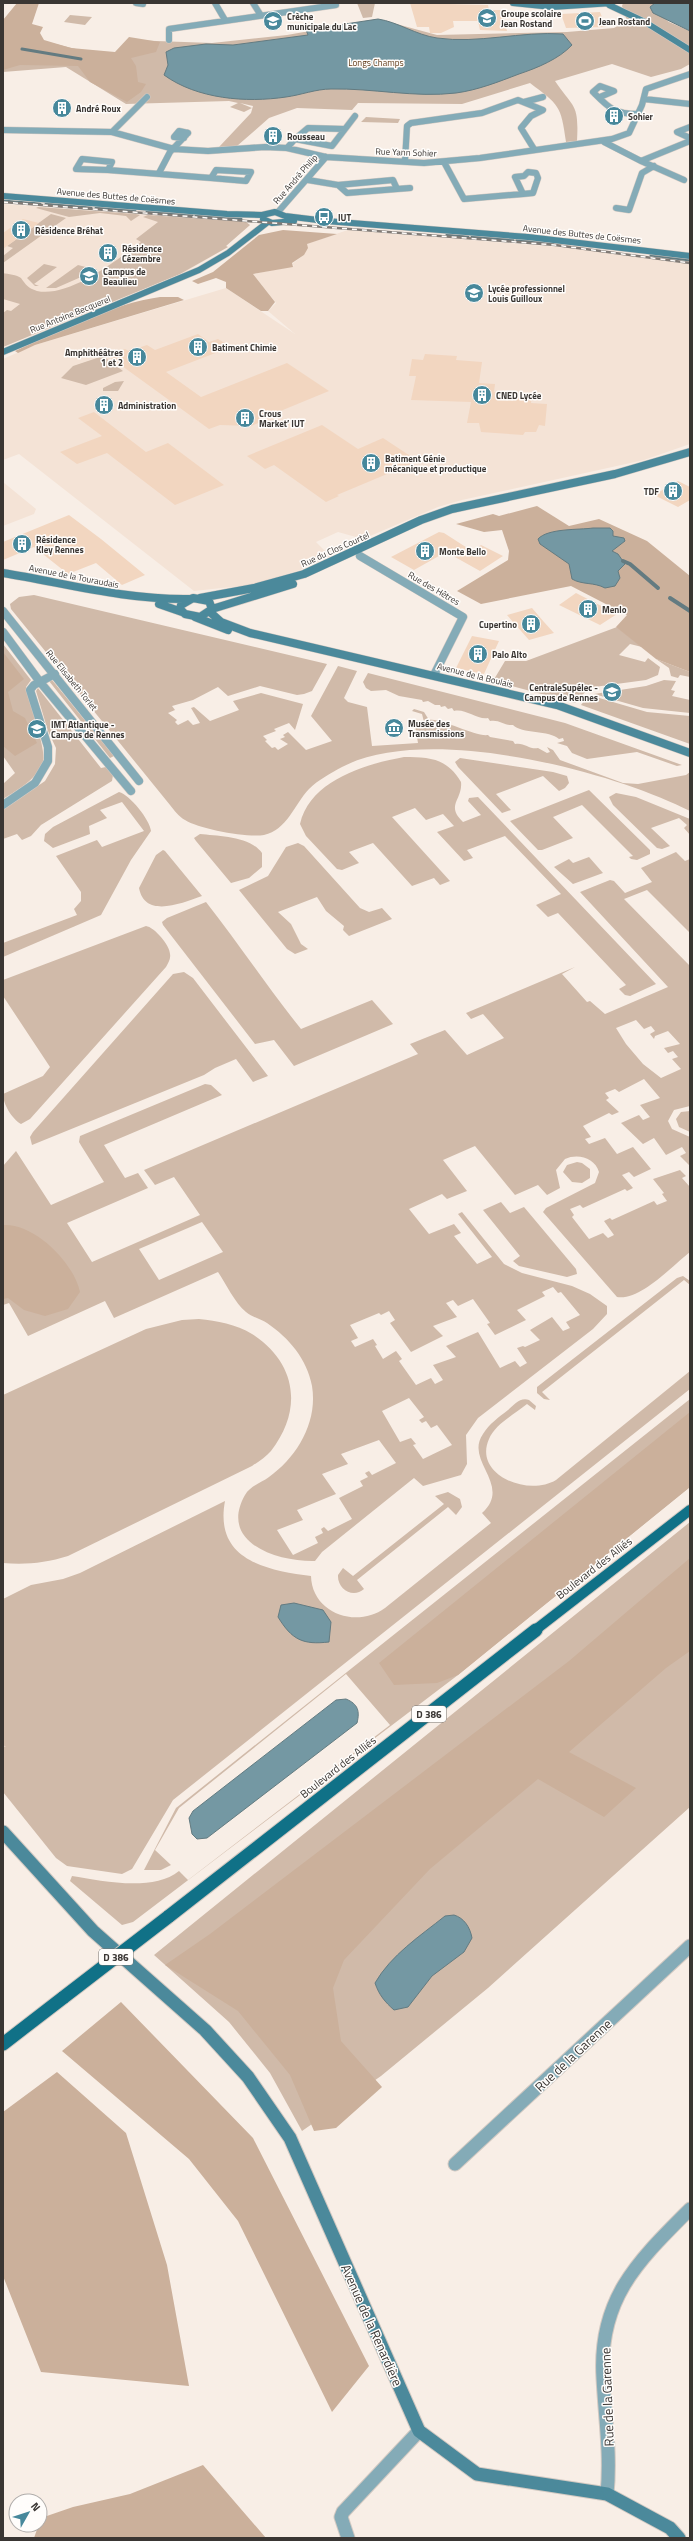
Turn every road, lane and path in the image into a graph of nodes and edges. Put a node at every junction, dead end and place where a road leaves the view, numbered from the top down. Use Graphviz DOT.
graph roads {
  1 [pos="136,3"];
  2 [pos="215,3"];
  3 [pos="253,3"];
  4 [pos="513,3"];
  5 [pos="600,3"];
  6 [pos="143,4"];
  7 [pos="610,4"];
  8 [pos="336,5"];
  9 [pos="260,14"];
  10 [pos="226,20"];
  11 [pos="169,40"];
  12 [pos="690,50"];
  13 [pos="690,74"];
  14 [pos="147,97"];
  15 [pos="543,97"];
  16 [pos="600,97"];
  17 [pos="644,99"];
  18 [pos="524,102"];
  19 [pos="690,104"];
  20 [pos="638,114"];
  21 [pos="355,116"];
  22 [pos="690,127"];
  23 [pos="344,129"];
  24 [pos="3,130"];
  25 [pos="112,132"];
  26 [pos="184,138"];
  27 [pos="690,138"];
  28 [pos="295,139"];
  29 [pos="690,141"];
  30 [pos="604,142"];
  31 [pos="287,148"];
  32 [pos="174,149"];
  33 [pos="534,149"];
  34 [pos="326,157"];
  35 [pos="641,160"];
  36 [pos="405,162"];
  37 [pos="444,162"];
  38 [pos="654,166"];
  39 [pos="108,170"];
  40 [pos="159,173"];
  41 [pos="211,178"];
  42 [pos="308,180"];
  43 [pos="684,180"];
  44 [pos="338,185"];
  45 [pos="410,188"];
  46 [pos="397,189"];
  47 [pos="523,194"];
  48 [pos="3,196"];
  49 [pos="616,208"];
  50 [pos="278,212"];
  51 [pos="264,218"];
  52 [pos="284,218"];
  53 [pos="690,256"];
  54 [pos="3,352"];
  55 [pos="690,452"];
  56 [pos="473,507"];
  57 [pos="360,556"];
  58 [pos="3,574"];
  59 [pos="3,579"];
  60 [pos="200,598"];
  61 [pos="189,599"];
  62 [pos="3,611"];
  63 [pos="211,611"];
  64 [pos="182,612"];
  65 [pos="195,617"];
  66 [pos="3,632"];
  67 [pos="250,633"];
  68 [pos="55,674"];
  69 [pos="434,675"];
  70 [pos="40,682"];
  71 [pos="690,753"];
  72 [pos="139,781"];
  73 [pos="132,791"];
  74 [pos="3,805"];
  75 [pos="690,1510"];
  76 [pos="3,1832"];
  77 [pos="690,1946"];
  78 [pos="3,2044"];
  79 [pos="455,2164"];
  80 [pos="690,2209"];
  81 [pos="419,2431"];
  82 [pos="607,2494"];
  83 [pos="348,2538"];
  84 [pos="679,2538"];
  1 -- 6 [label="street"];
  2 -- 10 [label="street"];
  3 -- 9 [label="street"];
  4 -- 5 [label="main road"];
  5 -- 7 [label="main road"];
  7 -- 12 [label="main road"];
  8 -- 9 [label="street"];
  9 -- 10 [label="street"];
  10 -- 11 [label="street"];
  13 -- 17 [label="street, Rue Yann Sohier"];
  14 -- 25 [label="street"];
  15 -- 18 [label="street"];
  16 -- 20 [label="street"];
  17 -- 19 [label="street"];
  17 -- 20 [label="street, Rue Yann Sohier"];
  18 -- 33 [label="street"];
  18 -- 36 [label="street"];
  20 -- 30 [label="street, Rue Yann Sohier"];
  21 -- 23 [label="street"];
  22 -- 27 [label="street"];
  23 -- 28 [label="street"];
  23 -- 28 [label="street"];
  24 -- 25 [label="street, Rue Yann Sohier"];
  25 -- 32 [label="street, Rue Yann Sohier"];
  26 -- 32 [label="street"];
  28 -- 31 [label="street"];
  29 -- 35 [label="street"];
  30 -- 33 [label="street, Rue Yann Sohier"];
  30 -- 35 [label="street"];
  31 -- 32 [label="street, Rue Yann Sohier"];
  31 -- 34 [label="street, Rue Yann Sohier"];
  32 -- 40 [label="street"];
  33 -- 37 [label="street, Rue Yann Sohier"];
  34 -- 36 [label="street, Rue Yann Sohier"];
  34 -- 42 [label="street, Rue André Philip"];
  35 -- 38 [label="street"];
  36 -- 37 [label="street, Rue Yann Sohier"];
  37 -- 47 [label="street"];
  38 -- 43 [label="street"];
  38 -- 49 [label="street"];
  39 -- 39 [label="street"];
  39 -- 40 [label="street"];
  40 -- 41 [label="street"];
  41 -- 41 [label="street"];
  42 -- 44 [label="street"];
  42 -- 50 [label="street, Rue André Philip"];
  44 -- 46 [label="street"];
  44 -- 46 [label="street"];
  45 -- 46 [label="street"];
  48 -- 51 [label="main road, Avenue des Buttes de Coësmes"];
  50 -- 51 [label="main road"];
  50 -- 52 [label="main road"];
  51 -- 52 [label="main road, Avenue des Buttes de Coësmes"];
  51 -- 54 [label="main road, Rue Antoine Becquerel"];
  52 -- 53 [label="main road, Avenue des Buttes de Coësmes"];
  55 -- 56 [label="main road, Rue du Clos Courtel"];
  56 -- 57 [label="main road, Rue du Clos Courtel"];
  56 -- 60 [label="main road, Rue du Clos Courtel"];
  57 -- 63 [label="main road, Rue du Clos Courtel"];
  57 -- 69 [label="street, Rue des Hêtres"];
  58 -- 61 [label="main road, Avenue de la Touraudais"];
  59 -- 64 [label="main road, Avenue de la Touraudais"];
  60 -- 61 [label="main road, Rue du Clos Courtel"];
  60 -- 63 [label="main road, Avenue de la Boulais"];
  61 -- 64 [label="main road"];
  62 -- 68 [label="street, Rue Elisabeth Torlet"];
  63 -- 65 [label="main road, Rue du Clos Courtel"];
  63 -- 67 [label="main road, Avenue de la Boulais"];
  64 -- 65 [label="main road, Avenue de la Touraudais"];
  65 -- 67 [label="main road, Avenue de la Boulais"];
  66 -- 70 [label="street"];
  67 -- 69 [label="main road, Avenue de la Boulais"];
  68 -- 70 [label="street"];
  68 -- 72 [label="street, Rue Elisabeth Torlet"];
  69 -- 71 [label="main road, Avenue de la Boulais"];
  70 -- 73 [label="street"];
  70 -- 74 [label="street"];
  75 -- 78 [label="main road, Boulevard des Alliés / D 386, bridge"];
  76 -- 81 [label="main road, Avenue de la Renardière"];
  77 -- 79 [label="street, Rue de la Garenne"];
  80 -- 82 [label="street, Rue de la Garenne"];
  81 -- 82 [label="main road, Avenue de la Renardière"];
  81 -- 83 [label="street"];
  82 -- 84 [label="main road, Avenue de la Renardière"];
}
